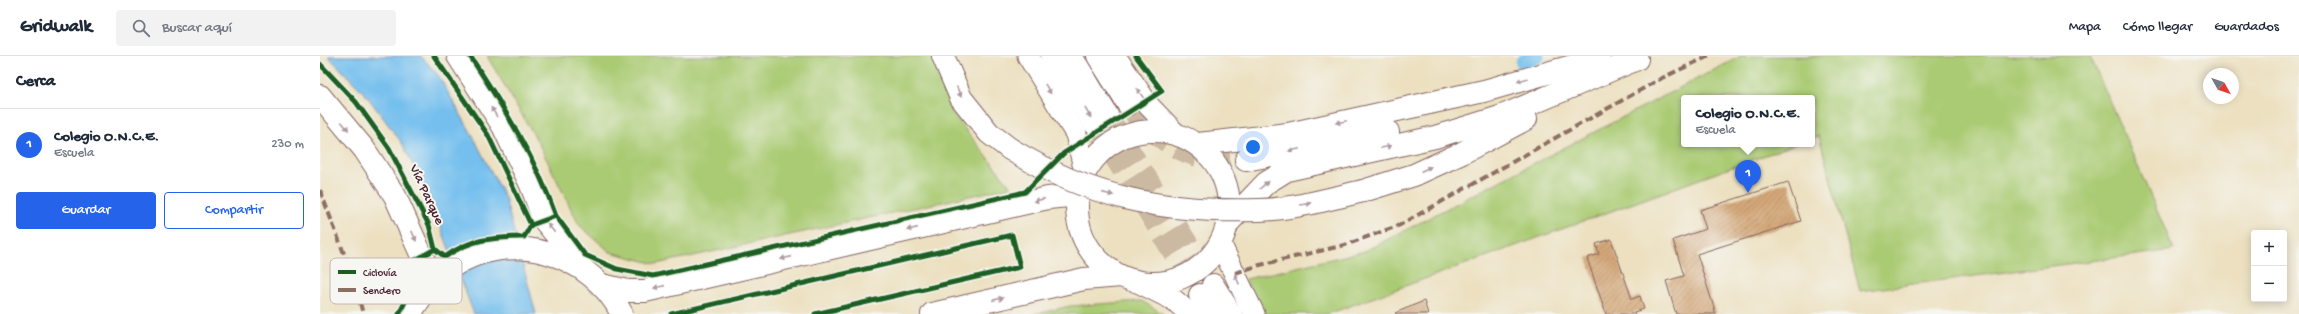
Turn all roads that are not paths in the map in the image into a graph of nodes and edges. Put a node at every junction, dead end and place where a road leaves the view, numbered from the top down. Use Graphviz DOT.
graph roads {
  1 [pos="458,56"];
  2 [pos="943,56"];
  3 [pos="1028,56"];
  4 [pos="1052,56"];
  5 [pos="1071,56"];
  6 [pos="1098,56"];
  7 [pos="1115,56"];
  8 [pos="1599,56"];
  9 [pos="1612,56"];
  10 [pos="1639,57"];
  11 [pos="320,96"];
  12 [pos="1128,104"];
  13 [pos="1175,133"];
  14 [pos="1198,144"];
  15 [pos="1246,160"];
  16 [pos="1085,172"];
  17 [pos="1078,195"];
  18 [pos="1224,234"];
  19 [pos="423,258"];
  20 [pos="462,262"];
  21 [pos="584,269"];
  22 [pos="1128,278"];
  23 [pos="602,285"];
  24 [pos="622,314"];
  25 [pos="932,314"];
  26 [pos="1190,314"];
  27 [pos="1212,314"];
  28 [pos="1231,314"];
  29 [pos="1254,314"];
  21 -- 1 [label="main road, one-way"];
  2 -- 10 [label="main road, one-way, bridge"];
  3 -- 16 [label="street, one-way"];
  4 -- 5 [label="main road, one-way"];
  6 -- 12 [label="main road"];
  13 -- 7 [label="street, one-way"];
  8 -- 14 [label="main road, one-way"];
  9 -- 15 [label="main road, one-way"];
  18 -- 10 [label="main road, one-way"];
  11 -- 19 [label="main road, one-way"];
  13 -- 14 [label="main road"];
  13 -- 16 [label="main road"];
  14 -- 18 [label="main road"];
  16 -- 17 [label="main road"];
  17 -- 22 [label="main road"];
  17 -- 23 [label="main road, one-way"];
  18 -- 22 [label="main road"];
  29 -- 18 [label="street, one-way"];
  20 -- 21 [label="main road"];
  21 -- 23 [label="main road"];
  25 -- 22 [label="main road, one-way"];
  22 -- 26 [label="street"];
  23 -- 24 [label="main road"];
  27 -- 28 [label="main road"];
}
